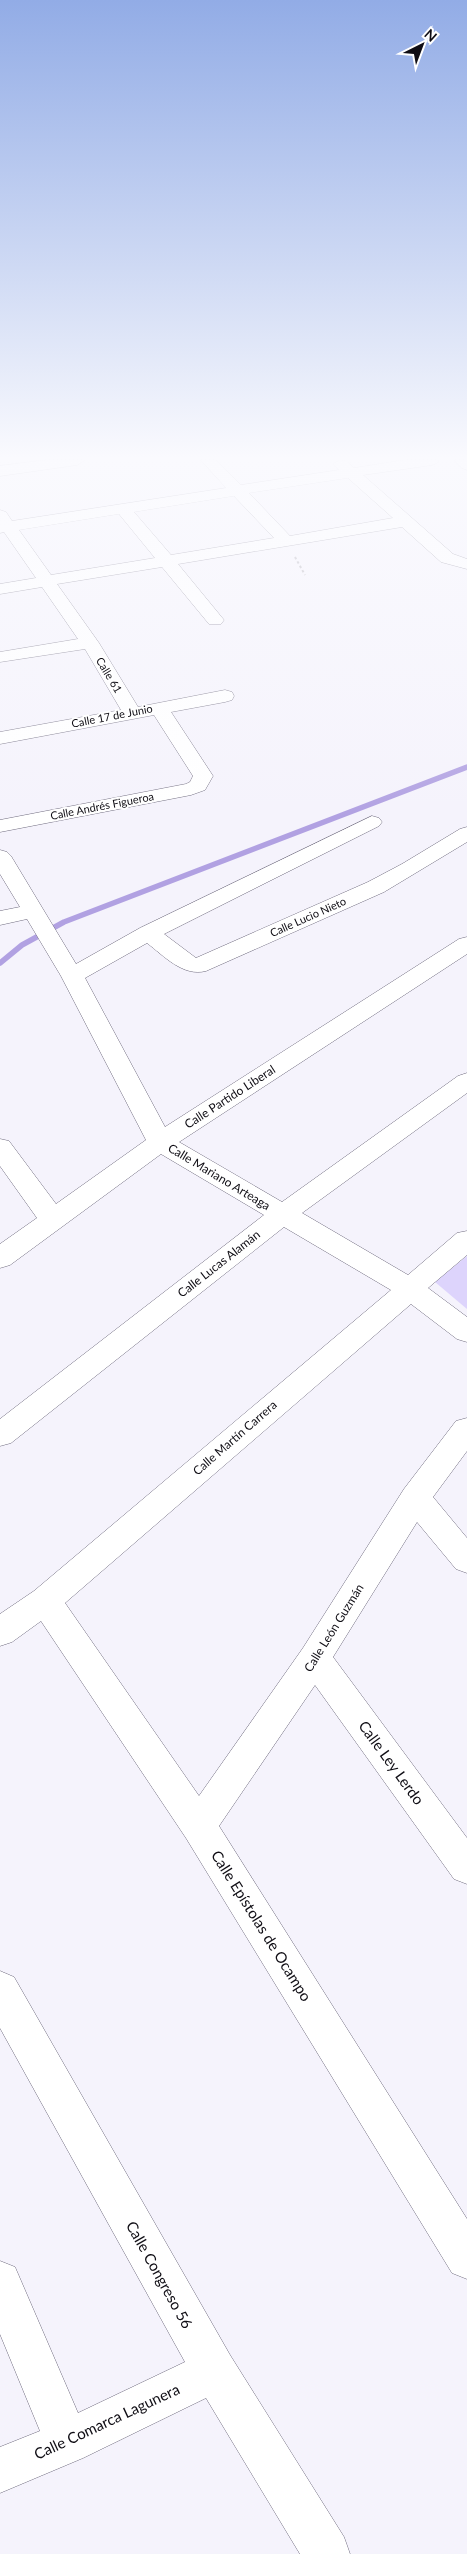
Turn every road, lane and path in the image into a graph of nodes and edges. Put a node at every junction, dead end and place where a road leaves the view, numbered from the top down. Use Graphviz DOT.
graph roads {
  1 [pos="59,579"];
  2 [pos="182,579"];
  3 [pos="48,581"];
  4 [pos="0,589"];
  5 [pos="216,620"];
  6 [pos="90,643"];
  7 [pos="0,657"];
  8 [pos="225,696"];
  9 [pos="158,708"];
  10 [pos="132,712"];
  11 [pos="0,738"];
  12 [pos="372,822"];
  13 [pos="0,826"];
  14 [pos="467,833"];
  15 [pos="0,856"];
  16 [pos="37,915"];
  17 [pos="0,918"];
  18 [pos="148,933"];
  19 [pos="467,944"];
  20 [pos="72,976"];
  21 [pos="467,1081"];
  22 [pos="160,1142"];
  23 [pos="0,1147"];
  24 [pos="282,1215"];
  25 [pos="53,1220"];
  26 [pos="467,1240"];
  27 [pos="0,1258"];
  28 [pos="409,1288"];
  29 [pos="467,1332"];
  30 [pos="467,1429"];
  31 [pos="0,1435"];
  32 [pos="415,1498"];
  33 [pos="467,1560"];
  34 [pos="45,1601"];
  35 [pos="0,1632"];
  36 [pos="315,1658"];
  37 [pos="199,1826"];
  38 [pos="467,1867"];
  39 [pos="0,1990"];
  40 [pos="467,2258"];
  41 [pos="0,2282"];
  42 [pos="214,2371"];
  43 [pos="67,2442"];
  44 [pos="0,2470"];
  45 [pos="326,2554"];
  1 -- 3 [label="street"];
  2 -- 5 [label="street"];
  3 -- 4 [label="street"];
  3 -- 6 [label="street, Calle 61"];
  6 -- 7 [label="street"];
  6 -- 10 [label="street, Calle 61"];
  8 -- 9 [label="street, Calle 17 de Junio"];
  9 -- 10 [label="street, Calle 17 de Junio"];
  9 -- 13 [label="street, Calle Andrés Figueroa"];
  10 -- 11 [label="street, Calle 17 de Junio"];
  12 -- 18 [label="street"];
  14 -- 18 [label="street, Calle Lucio Nieto"];
  15 -- 16 [label="street, Calle Mariano Arteaga"];
  16 -- 17 [label="street"];
  16 -- 20 [label="street, Calle Mariano Arteaga"];
  18 -- 20 [label="street"];
  19 -- 22 [label="street, Calle Partido Liberal"];
  20 -- 22 [label="street, Calle Mariano Arteaga"];
  21 -- 24 [label="street, Calle Lucas Alamán"];
  22 -- 24 [label="street, Calle Mariano Arteaga"];
  22 -- 25 [label="street, Calle Partido Liberal"];
  23 -- 25 [label="street"];
  24 -- 28 [label="street, Calle Mariano Arteaga"];
  24 -- 31 [label="street, Calle Lucas Alamán"];
  25 -- 27 [label="street, Calle Partido Liberal"];
  26 -- 28 [label="street, Calle Martín Carrera"];
  28 -- 29 [label="street, Calle Mariano Arteaga"];
  28 -- 34 [label="street, Calle Martín Carrera"];
  30 -- 32 [label="street, Calle León Guzmán"];
  32 -- 33 [label="street"];
  32 -- 36 [label="street, Calle León Guzmán"];
  34 -- 35 [label="street, Calle Martín Carrera"];
  34 -- 37 [label="street, Calle Epístolas de Ocampo"];
  36 -- 37 [label="street, Calle León Guzmán"];
  36 -- 38 [label="street, Calle Ley Lerdo"];
  37 -- 40 [label="street, Calle Epístolas de Ocampo"];
  39 -- 42 [label="street, Calle Congreso 56"];
  41 -- 43 [label="street"];
  42 -- 43 [label="street, Calle Comarca Lagunera"];
  42 -- 45 [label="street, Calle Congreso 56"];
  43 -- 44 [label="street, Calle Comarca Lagunera"];
}
